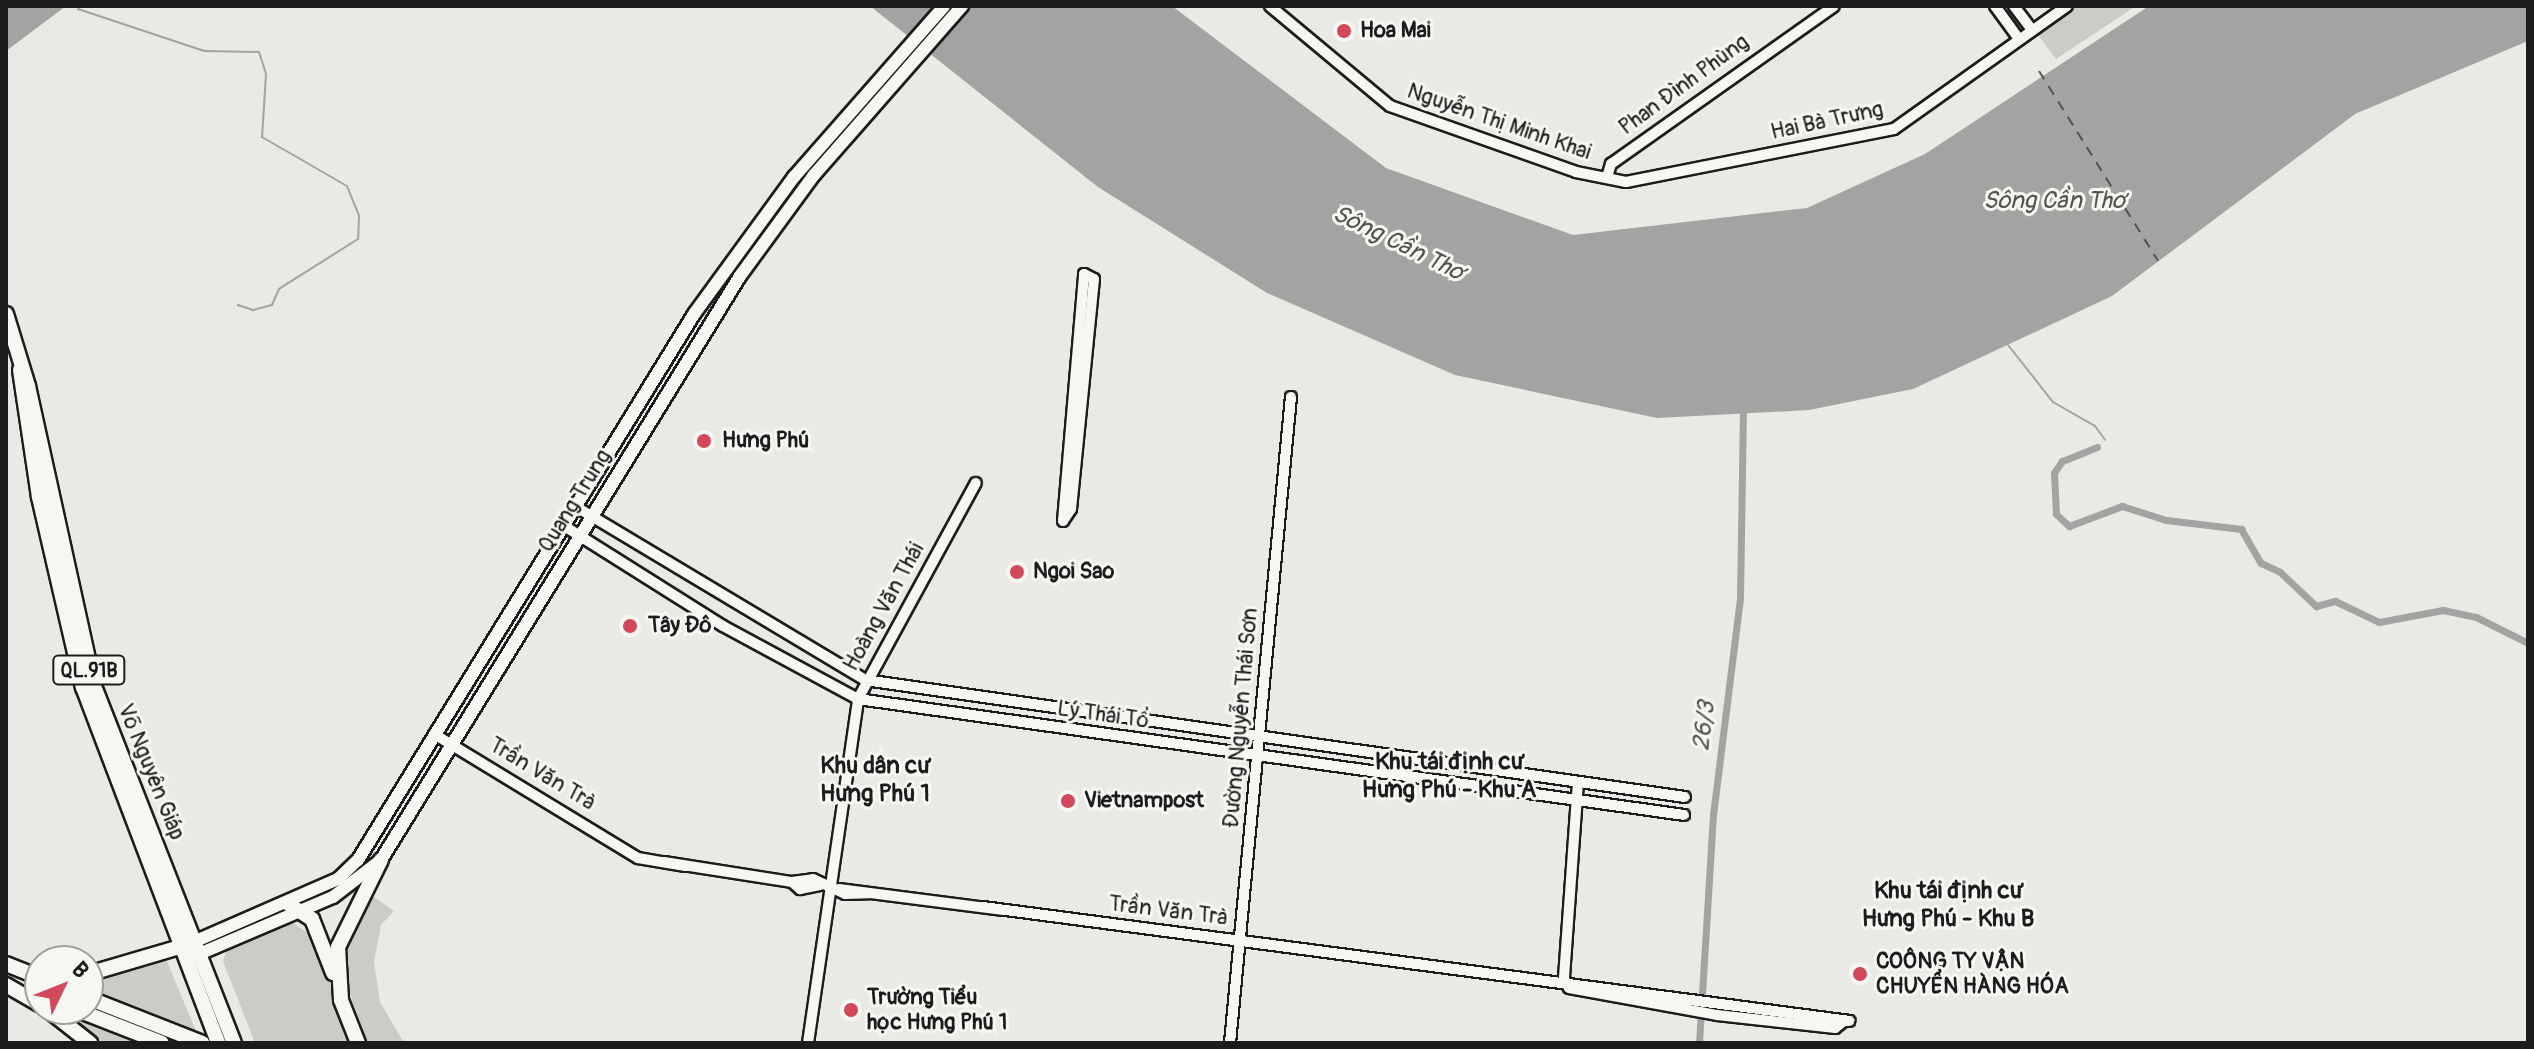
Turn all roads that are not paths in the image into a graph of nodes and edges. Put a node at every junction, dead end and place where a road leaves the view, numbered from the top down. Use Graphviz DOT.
graph roads {
  1 [pos="944,6"];
  2 [pos="962,6"];
  3 [pos="1270,6"];
  4 [pos="1834,6"];
  5 [pos="1995,6"];
  6 [pos="2014,6"];
  7 [pos="2067,6"];
  8 [pos="2032,30"];
  9 [pos="2019,39"];
  10 [pos="1607,177"];
  11 [pos="6,314"];
  12 [pos="1291,397"];
  13 [pos="976,483"];
  14 [pos="44,496"];
  15 [pos="573,505"];
  16 [pos="1071,509"];
  17 [pos="590,516"];
  18 [pos="561,524"];
  19 [pos="578,535"];
  20 [pos="865,680"];
  21 [pos="858,699"];
  22 [pos="434,734"];
  23 [pos="1259,737"];
  24 [pos="451,744"];
  25 [pos="1257,757"];
  26 [pos="1421,759"];
  27 [pos="1419,779"];
  28 [pos="1578,782"];
  29 [pos="1685,797"];
  30 [pos="1577,800"];
  31 [pos="1684,815"];
  32 [pos="381,860"];
  33 [pos="829,887"];
  34 [pos="287,903"];
  35 [pos="301,911"];
  36 [pos="1241,939"];
  37 [pos="198,947"];
  38 [pos="183,954"];
  39 [pos="104,971"];
  40 [pos="1564,979"];
  41 [pos="6,982"];
  42 [pos="24,994"];
  43 [pos="341,1000"];
  44 [pos="104,1004"];
  45 [pos="104,1021"];
  46 [pos="67,1025"];
  47 [pos="90,1043"];
  48 [pos="162,1043"];
  49 [pos="202,1043"];
  50 [pos="218,1043"];
  51 [pos="234,1043"];
  52 [pos="358,1043"];
  53 [pos="808,1043"];
  54 [pos="1230,1043"];
  1 -- 15 [label="main road, Quang Trung"];
  2 -- 17 [label="main road, Quang Trung"];
  3 -- 10 [label="street, Nguyễn Thị Minh Khai"];
  4 -- 10 [label="street, Phan Đình Phùng"];
  5 -- 9 [label="street"];
  6 -- 8 [label="street"];
  7 -- 8 [label="street, Hai Bà Trưng"];
  8 -- 9 [label="street, Hai Bà Trưng"];
  9 -- 10 [label="street, Hai Bà Trưng"];
  11 -- 14 [label="highway, Võ Nguyên Giáp / QL.91B"];
  12 -- 23 [label="street, Đường Nguyễn Thái Sơn"];
  13 -- 20 [label="street, Hoàng Văn Thái"];
  14 -- 37 [label="highway, Võ Nguyên Giáp / QL.91B"];
  14 -- 38 [label="highway, Võ Nguyên Giáp / QL.91B"];
  15 -- 17 [label="street, Lý Thái Tổ"];
  15 -- 18 [label="main road, Quang Trung"];
  16 -- 16 [label="street"];
  17 -- 19 [label="main road, Quang Trung"];
  17 -- 20 [label="street, Lý Thái Tổ"];
  18 -- 19 [label="street, Lý Thái Tổ"];
  18 -- 22 [label="main road, Quang Trung"];
  19 -- 21 [label="street, Lý Thái Tổ"];
  19 -- 24 [label="main road, Quang Trung"];
  20 -- 21 [label="street, Hoàng Văn Thái"];
  20 -- 23 [label="street, Lý Thái Tổ"];
  21 -- 25 [label="street, Lý Thái Tổ"];
  21 -- 33 [label="street, Hoàng Văn Thái"];
  22 -- 24 [label="street, Trần Văn Trà"];
  22 -- 34 [label="main road, Quang Trung"];
  23 -- 25 [label="street, Đường Nguyễn Thái Sơn"];
  23 -- 26 [label="street, Lý Thái Tổ"];
  24 -- 32 [label="main road, Quang Trung"];
  24 -- 33 [label="street, Trần Văn Trà"];
  25 -- 27 [label="street, Lý Thái Tổ"];
  25 -- 36 [label="street, Đường Nguyễn Thái Sơn"];
  26 -- 27 [label="street"];
  26 -- 28 [label="street, Lý Thái Tổ"];
  27 -- 30 [label="street, Lý Thái Tổ"];
  28 -- 29 [label="street, Lý Thái Tổ"];
  28 -- 30 [label="street"];
  30 -- 31 [label="street, Lý Thái Tổ"];
  30 -- 40 [label="street"];
  32 -- 35 [label="main road, Quang Trung"];
  32 -- 43 [label="highway"];
  33 -- 36 [label="street, Trần Văn Trà"];
  33 -- 53 [label="street, Hoàng Văn Thái"];
  34 -- 35 [label="highway"];
  34 -- 37 [label="main road, Quang Trung"];
  35 -- 37 [label="main road, Quang Trung"];
  35 -- 43 [label="highway"];
  36 -- 40 [label="street, Trần Văn Trà"];
  36 -- 54 [label="street, Đường Nguyễn Thái Sơn"];
  37 -- 38 [label="main road, Quang Trung"];
  37 -- 51 [label="highway, Võ Nguyên Giáp / QL.91B"];
  38 -- 39 [label="highway"];
  38 -- 50 [label="highway, Võ Nguyên Giáp / QL.91B"];
  40 -- 40 [label="street, Trần Văn Trà"];
  41 -- 42 [label="highway"];
  43 -- 52 [label="highway"];
  44 -- 49 [label="highway"];
  45 -- 48 [label="highway"];
  46 -- 47 [label="highway"];
}
